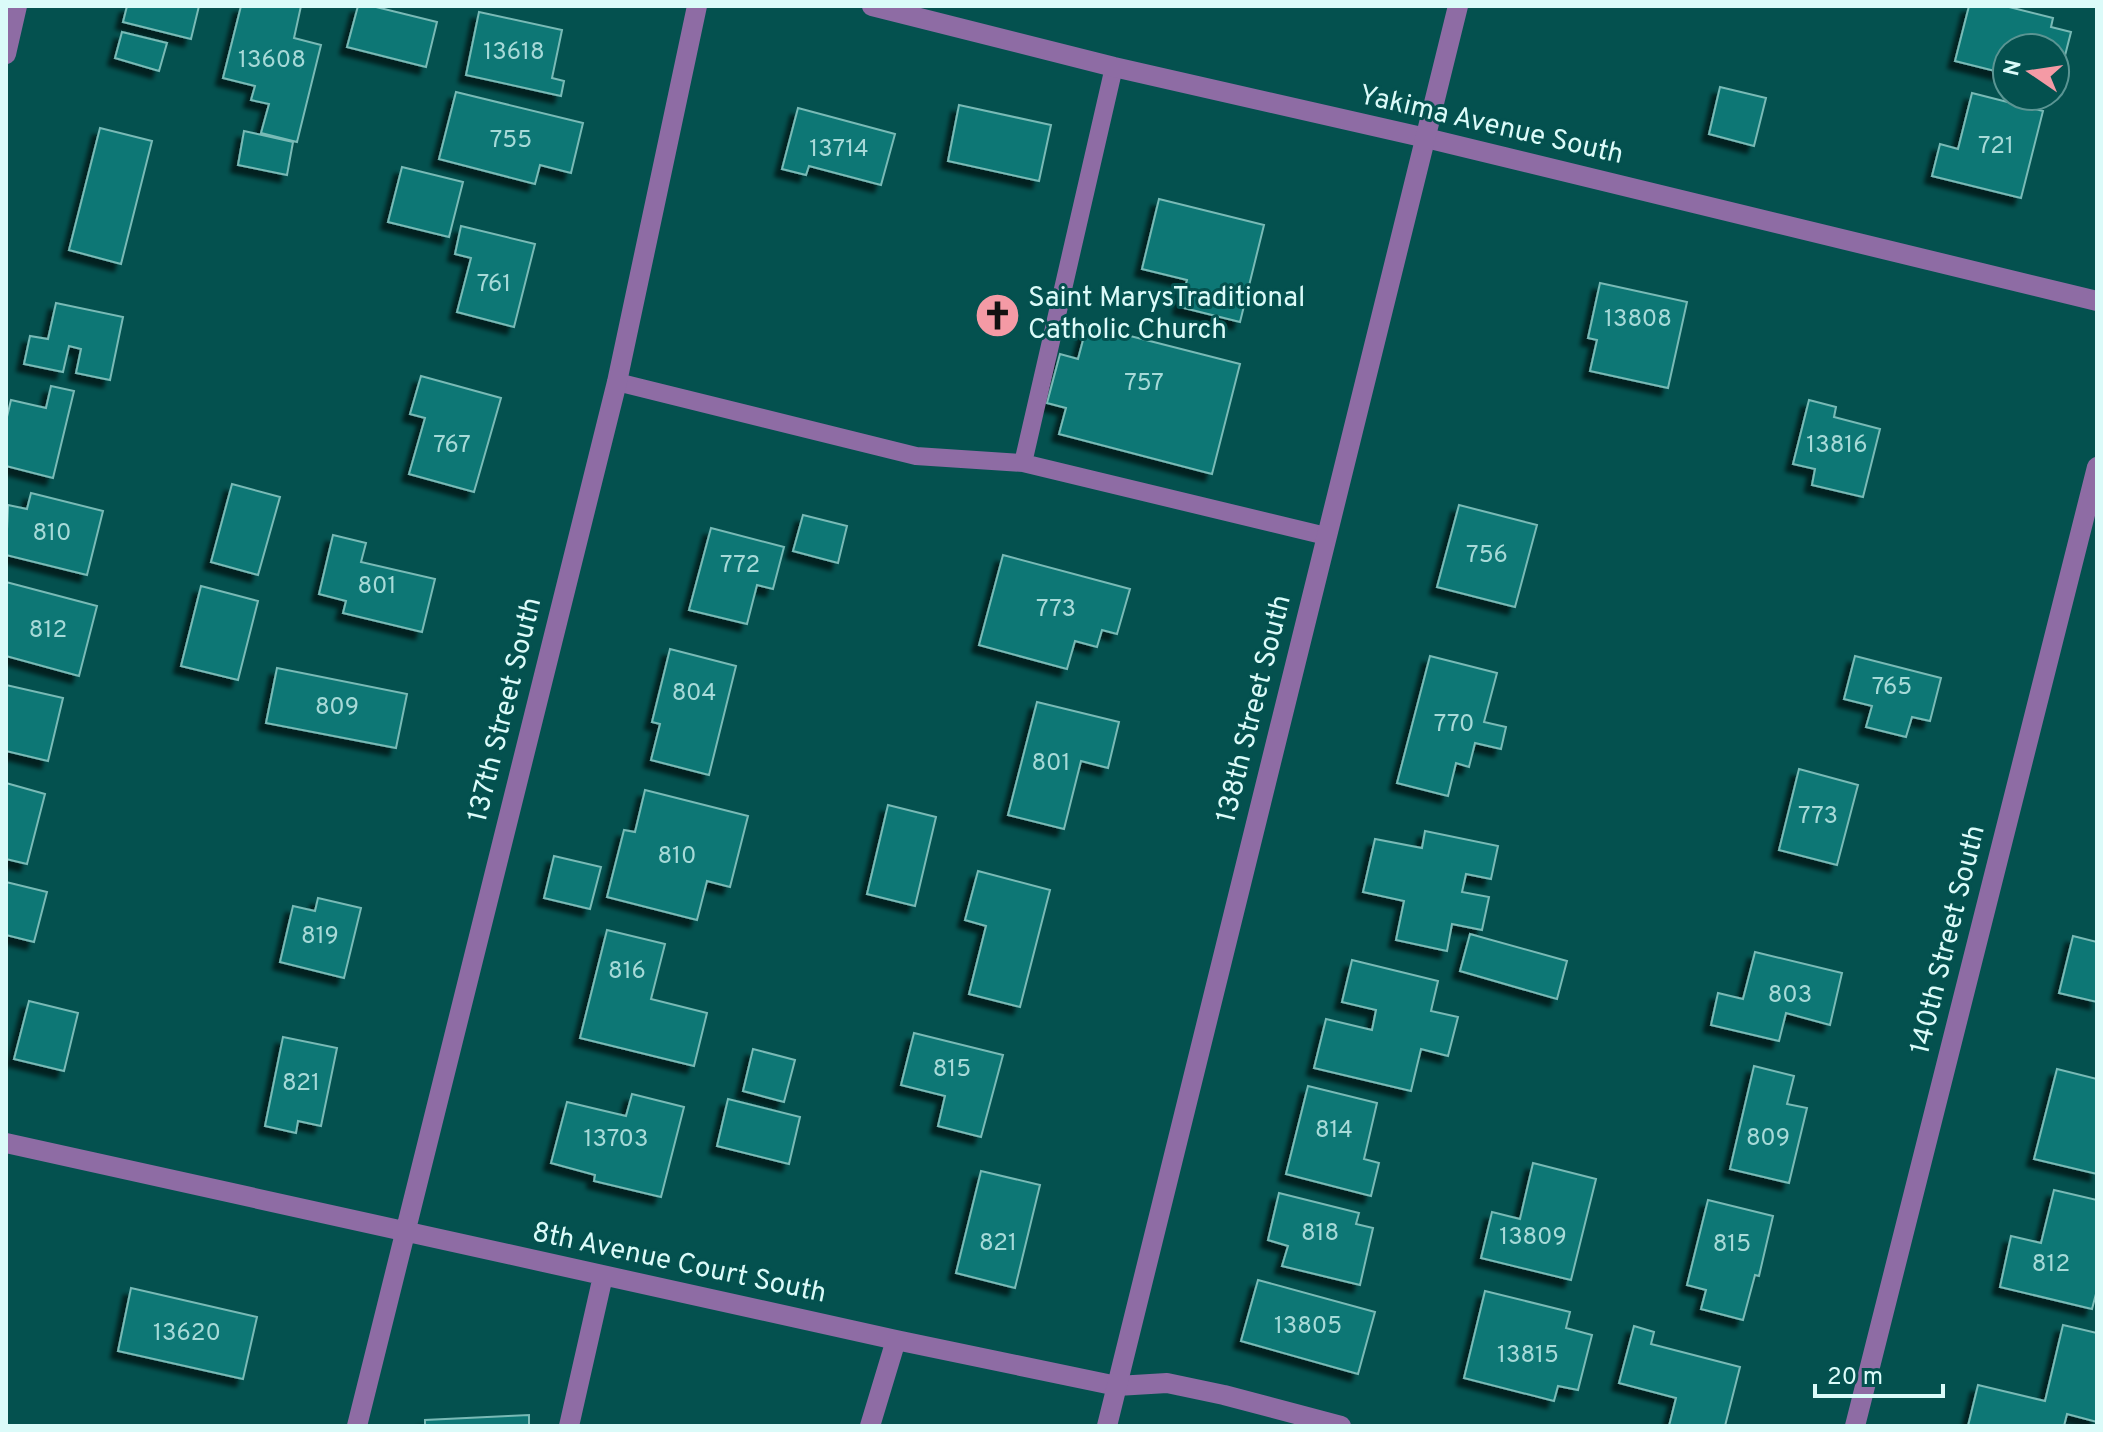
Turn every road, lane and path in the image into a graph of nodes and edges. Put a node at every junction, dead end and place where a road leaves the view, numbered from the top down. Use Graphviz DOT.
graph roads {
  1 [pos="17,6"];
  2 [pos="697,6"];
  3 [pos="872,6"];
  4 [pos="1458,6"];
  5 [pos="6,54"];
  6 [pos="1114,67"];
  7 [pos="1426,138"];
  8 [pos="2097,301"];
  9 [pos="617,382"];
  10 [pos="1023,463"];
  11 [pos="2097,467"];
  12 [pos="1326,536"];
  13 [pos="6,1143"];
  14 [pos="404,1232"];
  15 [pos="603,1276"];
  16 [pos="896,1340"];
  17 [pos="1117,1386"];
  18 [pos="357,1426"];
  19 [pos="569,1426"];
  20 [pos="870,1426"];
  21 [pos="1107,1426"];
  22 [pos="1341,1426"];
  23 [pos="1855,1426"];
  1 -- 5 [label="street"];
  2 -- 9 [label="street, 137th Street South"];
  3 -- 6 [label="street, Yakima Avenue South"];
  4 -- 7 [label="street, 138th Street South"];
  6 -- 7 [label="street, Yakima Avenue South"];
  6 -- 10 [label="lane"];
  7 -- 8 [label="street, Yakima Avenue South"];
  7 -- 12 [label="street, 138th Street South"];
  9 -- 10 [label="lane"];
  9 -- 14 [label="street, 137th Street South"];
  10 -- 12 [label="lane"];
  11 -- 23 [label="street, 140th Street South"];
  12 -- 17 [label="street, 138th Street South"];
  13 -- 14 [label="street, 8th Avenue Court South"];
  14 -- 15 [label="street, 8th Avenue Court South"];
  14 -- 18 [label="street, 137th Street South"];
  15 -- 16 [label="street, 8th Avenue Court South"];
  15 -- 19 [label="street"];
  16 -- 17 [label="street, 8th Avenue Court South"];
  16 -- 20 [label="street"];
  17 -- 21 [label="street, 138th Street South"];
  17 -- 22 [label="street, 8th Avenue Court South"];
}
